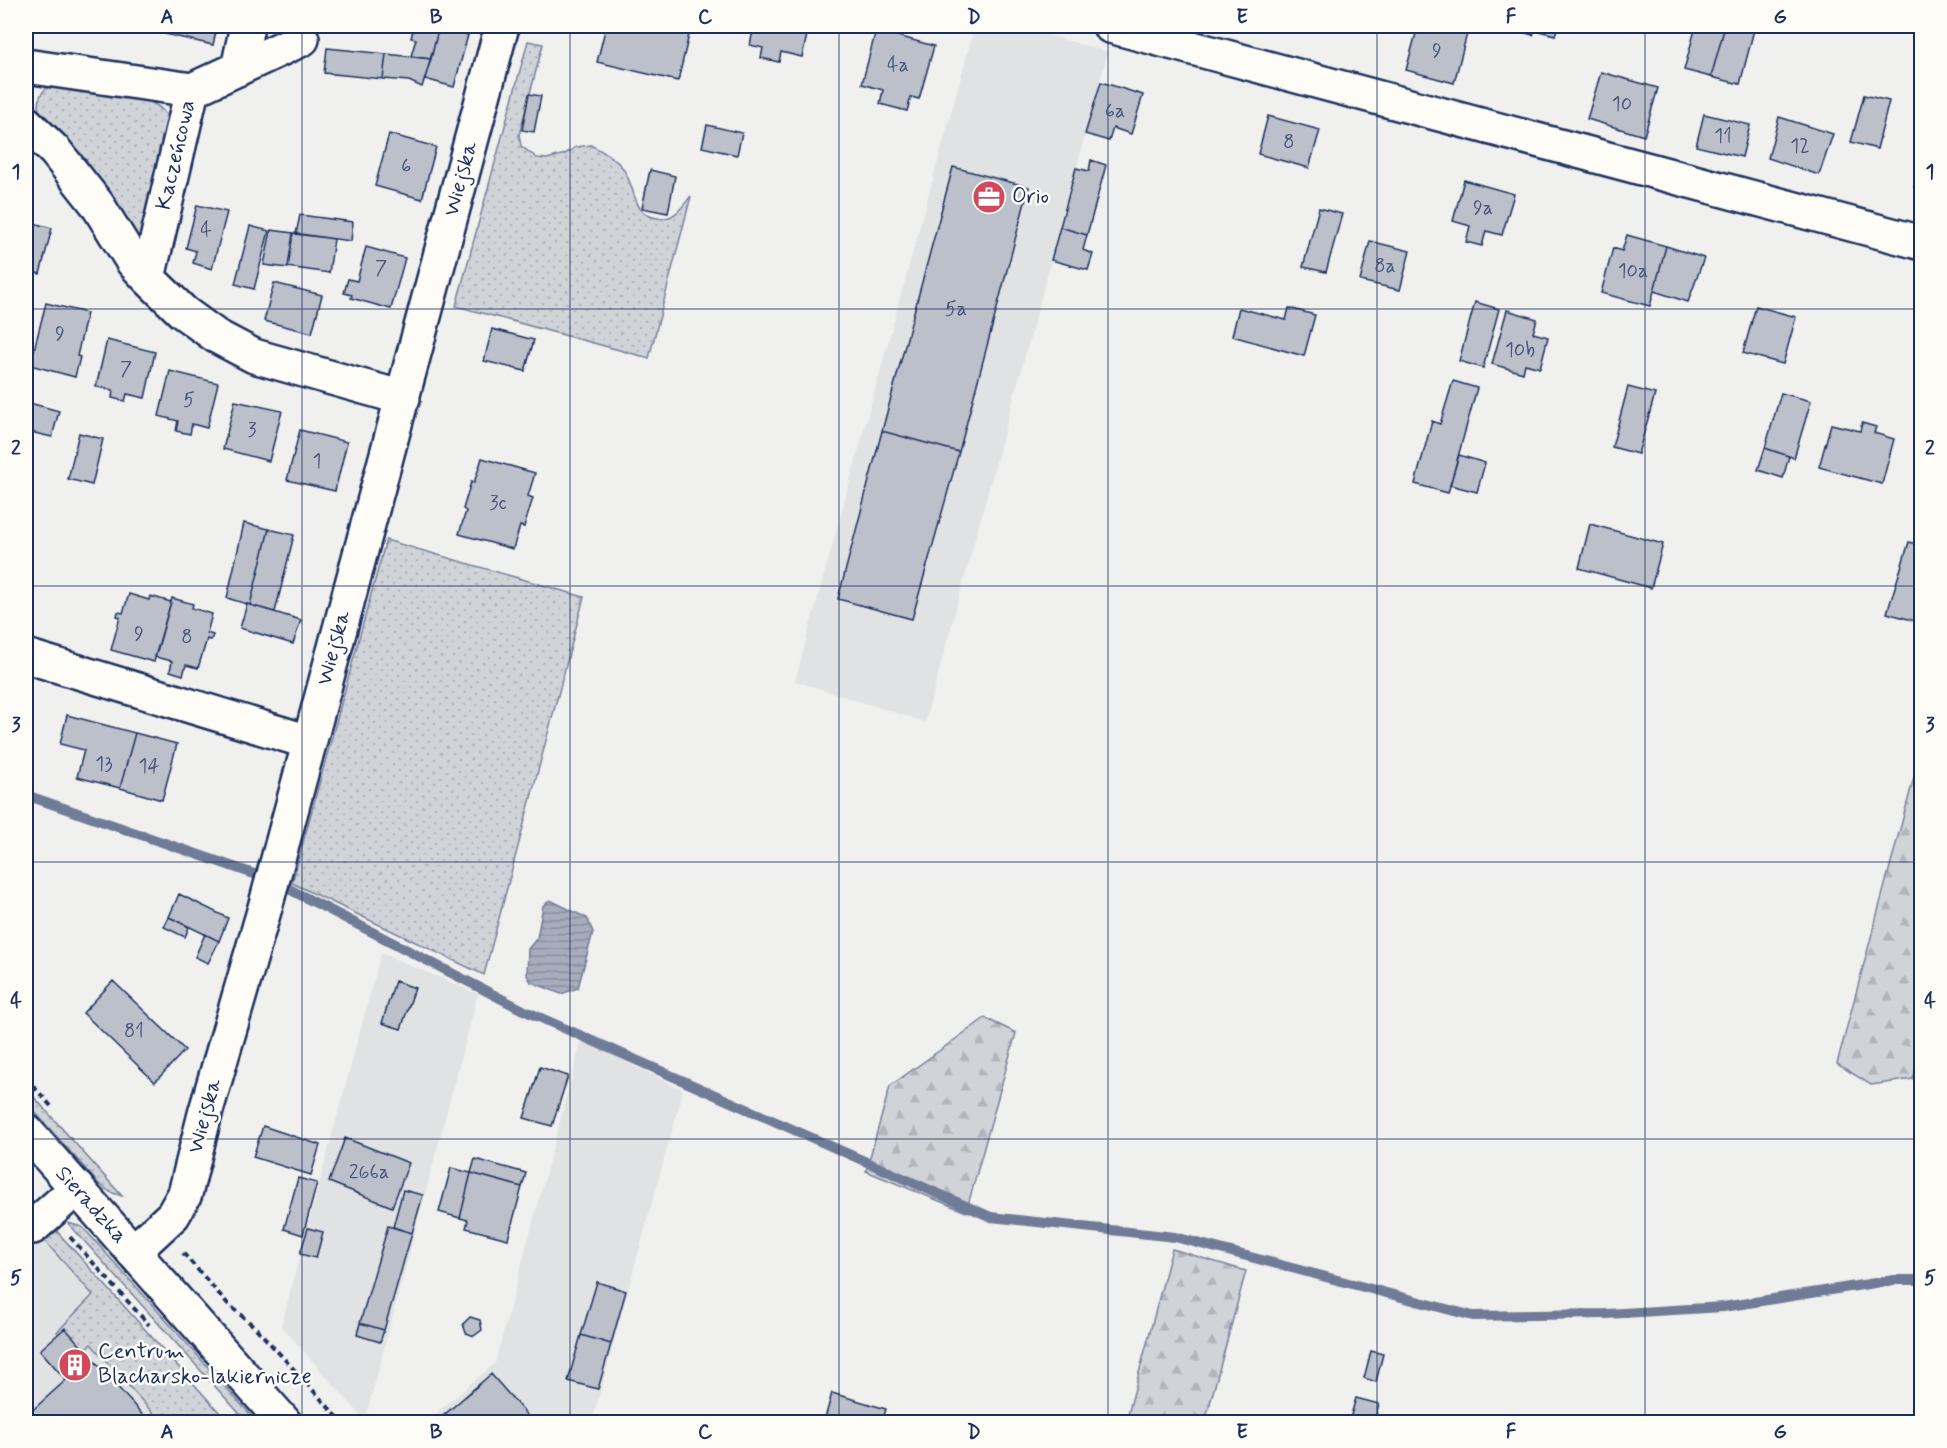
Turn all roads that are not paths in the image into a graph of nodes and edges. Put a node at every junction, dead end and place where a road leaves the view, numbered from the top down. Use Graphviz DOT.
graph roads {
  1 [pos="247,26"];
  2 [pos="502,26"];
  3 [pos="1110,26"];
  4 [pos="302,39"];
  5 [pos="26,66"];
  6 [pos="238,69"];
  7 [pos="192,90"];
  8 [pos="26,123"];
  9 [pos="1922,243"];
  10 [pos="148,278"];
  11 [pos="403,398"];
  12 [pos="26,656"];
  13 [pos="309,742"];
  14 [pos="26,1131"];
  15 [pos="77,1188"];
  16 [pos="41,1220"];
  17 [pos="133,1252"];
  18 [pos="284,1422"];
  1 -- 6 [label="street"];
  2 -- 11 [label="street, Wiejska"];
  3 -- 9 [label="street"];
  4 -- 6 [label="street"];
  5 -- 7 [label="street, Kaczeńcowa"];
  6 -- 7 [label="street"];
  7 -- 10 [label="street, Kaczeńcowa"];
  8 -- 10 [label="street"];
  10 -- 11 [label="street"];
  11 -- 13 [label="street, Wiejska"];
  12 -- 13 [label="street"];
  13 -- 17 [label="street, Wiejska"];
  14 -- 15 [label="street, Sieradzka"];
  15 -- 16 [label="street"];
  15 -- 17 [label="street, Sieradzka"];
  17 -- 18 [label="street, Sieradzka"];
}
